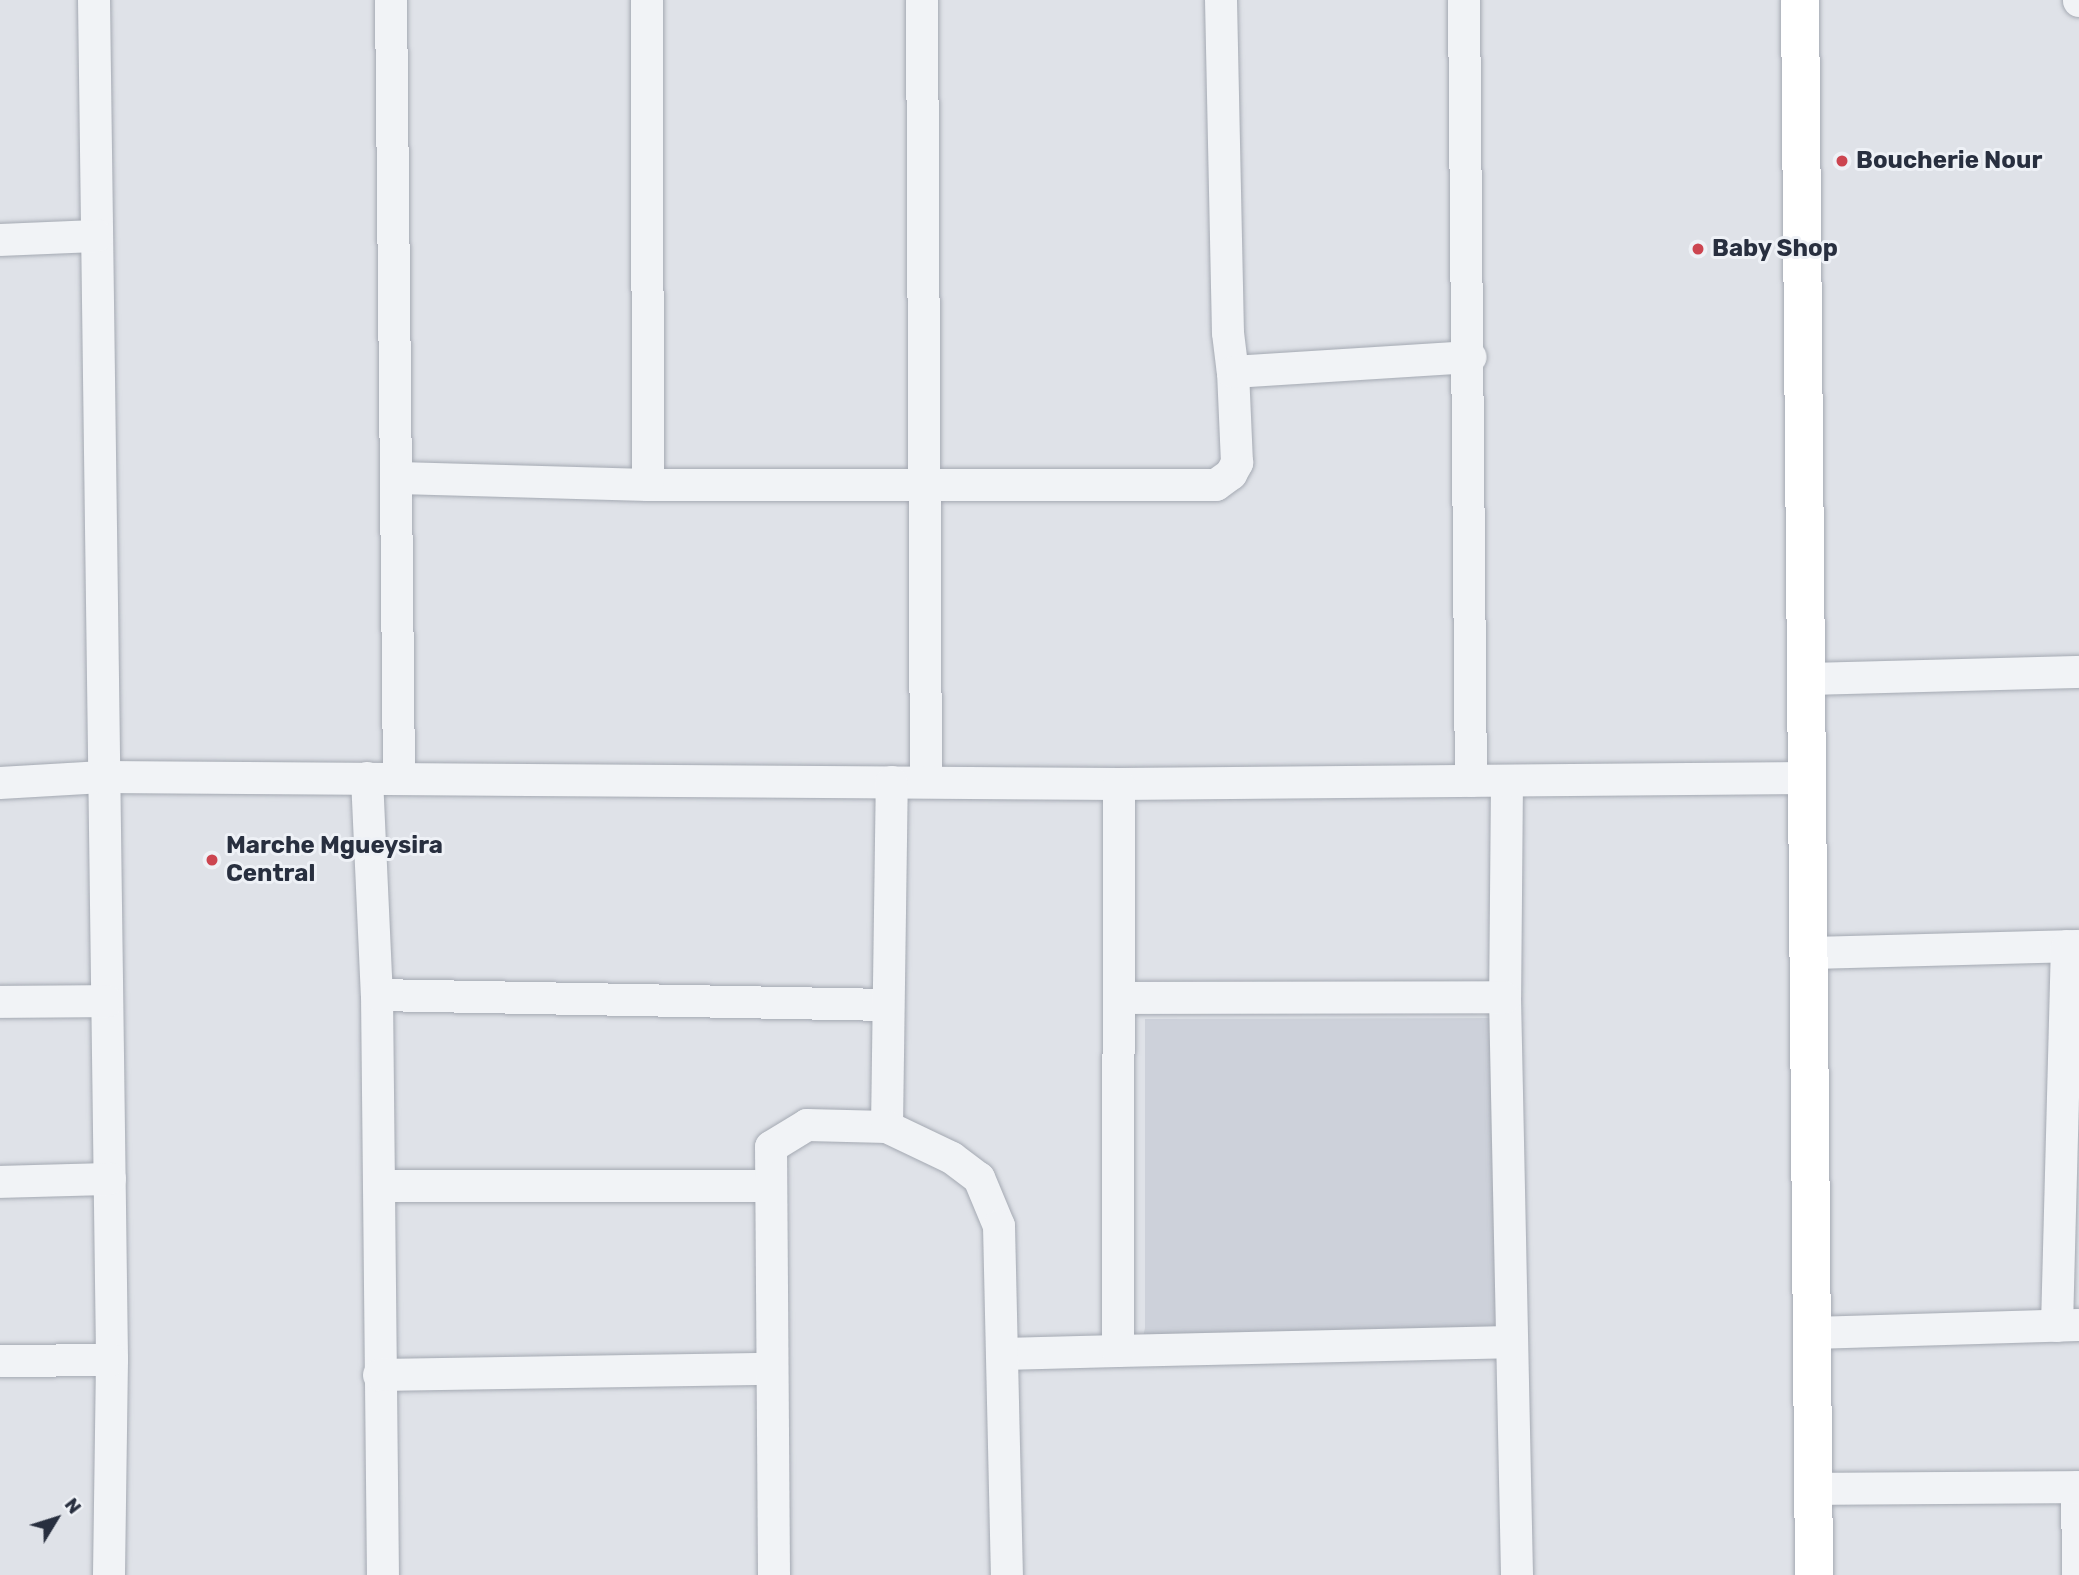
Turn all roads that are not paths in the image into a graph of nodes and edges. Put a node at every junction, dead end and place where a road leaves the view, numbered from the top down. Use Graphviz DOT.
graph roads {
  1 [pos="94,0"];
  2 [pos="391,0"];
  3 [pos="648,0"];
  4 [pos="922,0"];
  5 [pos="1220,0"];
  6 [pos="1464,0"];
  7 [pos="1800,0"];
  8 [pos="97,236"];
  9 [pos="0,240"];
  10 [pos="1471,357"];
  11 [pos="1233,372"];
  12 [pos="399,478"];
  13 [pos="648,485"];
  14 [pos="924,487"];
  15 [pos="2079,672"];
  16 [pos="1806,679"];
  17 [pos="103,777"];
  18 [pos="367,778"];
  19 [pos="399,778"];
  20 [pos="1807,778"];
  21 [pos="926,781"];
  22 [pos="1471,781"];
  23 [pos="1507,781"];
  24 [pos="892,782"];
  25 [pos="0,783"];
  26 [pos="1119,785"];
  27 [pos="2073,946"];
  28 [pos="1809,953"];
  29 [pos="377,995"];
  30 [pos="1505,997"];
  31 [pos="1119,998"];
  32 [pos="107,1001"];
  33 [pos="0,1002"];
  34 [pos="888,1005"];
  35 [pos="887,1127"];
  36 [pos="110,1179"];
  37 [pos="0,1182"];
  38 [pos="379,1186"];
  39 [pos="770,1186"];
  40 [pos="2068,1325"];
  41 [pos="1812,1333"];
  42 [pos="1512,1342"];
  43 [pos="1118,1351"];
  44 [pos="1003,1354"];
  45 [pos="112,1360"];
  46 [pos="0,1361"];
  47 [pos="772,1368"];
  48 [pos="379,1375"];
  49 [pos="2078,1487"];
  50 [pos="1814,1489"];
  51 [pos="109,1575"];
  52 [pos="383,1575"];
  53 [pos="774,1575"];
  54 [pos="1007,1575"];
  55 [pos="1517,1575"];
  56 [pos="1814,1575"];
  57 [pos="2078,1575"];
  1 -- 8 [label="street"];
  2 -- 12 [label="street"];
  3 -- 13 [label="street"];
  4 -- 14 [label="street"];
  5 -- 11 [label="street"];
  6 -- 10 [label="street"];
  7 -- 16 [label="main road"];
  8 -- 9 [label="street"];
  8 -- 17 [label="street"];
  10 -- 11 [label="street"];
  10 -- 22 [label="street"];
  11 -- 14 [label="street"];
  12 -- 13 [label="street"];
  12 -- 19 [label="street"];
  13 -- 14 [label="street"];
  14 -- 21 [label="street"];
  15 -- 16 [label="street"];
  16 -- 20 [label="main road"];
  17 -- 18 [label="street"];
  17 -- 25 [label="street"];
  17 -- 32 [label="street"];
  18 -- 19 [label="street"];
  18 -- 29 [label="street"];
  19 -- 24 [label="street"];
  20 -- 23 [label="street"];
  20 -- 28 [label="main road"];
  21 -- 24 [label="street"];
  21 -- 26 [label="street"];
  22 -- 23 [label="street"];
  22 -- 26 [label="street"];
  23 -- 30 [label="street"];
  24 -- 34 [label="street"];
  26 -- 31 [label="street"];
  27 -- 28 [label="street"];
  27 -- 40 [label="street"];
  28 -- 41 [label="main road"];
  29 -- 34 [label="street"];
  29 -- 38 [label="street"];
  30 -- 31 [label="street"];
  30 -- 42 [label="street"];
  31 -- 43 [label="street"];
  32 -- 33 [label="street"];
  32 -- 36 [label="street"];
  34 -- 35 [label="street"];
  35 -- 39 [label="street"];
  35 -- 44 [label="street"];
  36 -- 37 [label="street"];
  36 -- 45 [label="street"];
  38 -- 39 [label="street"];
  38 -- 48 [label="street"];
  39 -- 47 [label="street"];
  40 -- 41 [label="street"];
  41 -- 50 [label="main road"];
  42 -- 43 [label="street"];
  42 -- 55 [label="street"];
  43 -- 44 [label="street"];
  44 -- 54 [label="street"];
  45 -- 46 [label="street"];
  45 -- 51 [label="street"];
  47 -- 48 [label="street"];
  47 -- 53 [label="street"];
  48 -- 52 [label="street"];
  49 -- 50 [label="street"];
  49 -- 57 [label="street"];
  50 -- 56 [label="main road"];
}
